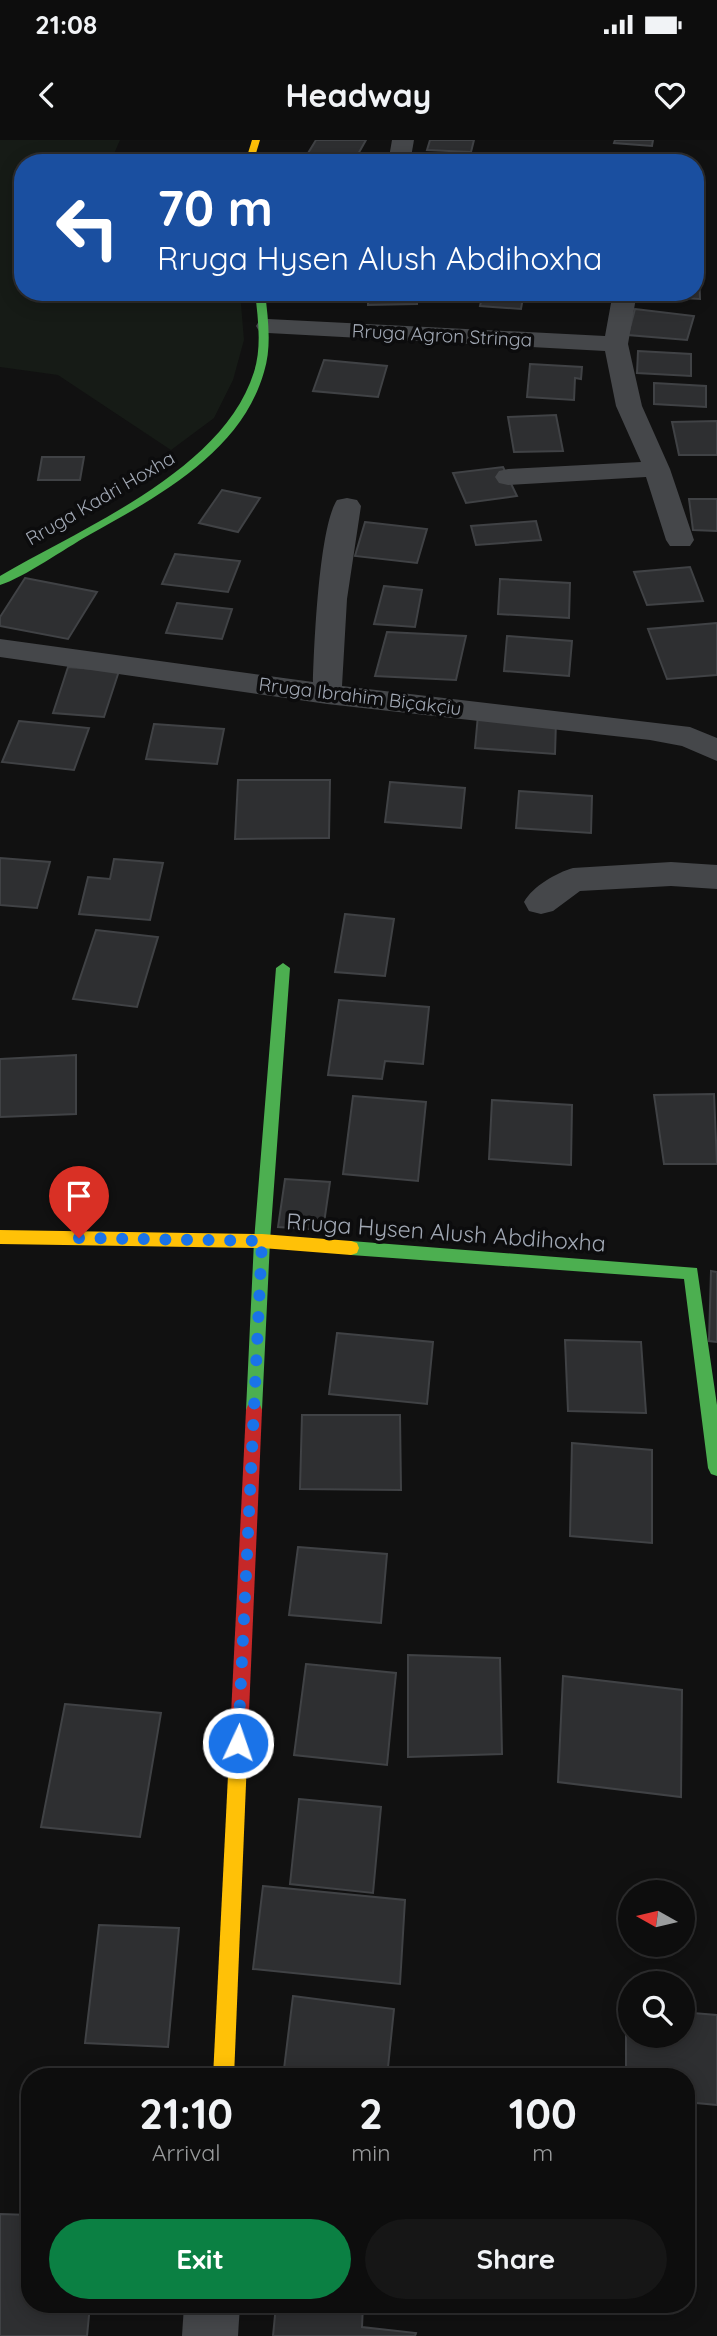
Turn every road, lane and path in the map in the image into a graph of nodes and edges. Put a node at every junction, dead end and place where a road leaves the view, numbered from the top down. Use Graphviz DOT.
graph roads {
  1 [pos="262,301"];
  2 [pos="623,301"];
  3 [pos="268,326"];
  4 [pos="616,344"];
  5 [pos="657,468"];
  6 [pos="508,477"];
  7 [pos="347,506"];
  8 [pos="680,540"];
  9 [pos="0,580"];
  10 [pos="0,648"];
  11 [pos="327,694"];
  12 [pos="717,751"];
  13 [pos="717,877"];
  14 [pos="541,902"];
  15 [pos="283,968"];
  16 [pos="0,1237"];
  17 [pos="262,1241"];
  18 [pos="717,1468"];
  19 [pos="223,2068"];
  20 [pos="211,2313"];
  21 [pos="210,2336"];
  1 -- 3 [label="street, Rruga Kadri Hoxha"];
  2 -- 4 [label="street"];
  3 -- 4 [label="street, Rruga Agron Stringa"];
  3 -- 9 [label="street, Rruga Kadri Hoxha"];
  4 -- 5 [label="street"];
  5 -- 6 [label="street"];
  5 -- 8 [label="street"];
  7 -- 11 [label="street"];
  10 -- 11 [label="street, Rruga Ibrahim Biçakçiu"];
  11 -- 12 [label="street, Rruga Ibrahim Biçakçiu"];
  13 -- 14 [label="street"];
  15 -- 17 [label="street"];
  16 -- 17 [label="street, Rruga Hysen Alush Abdihoxha"];
  17 -- 18 [label="street, Rruga Hysen Alush Abdihoxha"];
  17 -- 19 [label="street"];
  20 -- 21 [label="street"];
}
